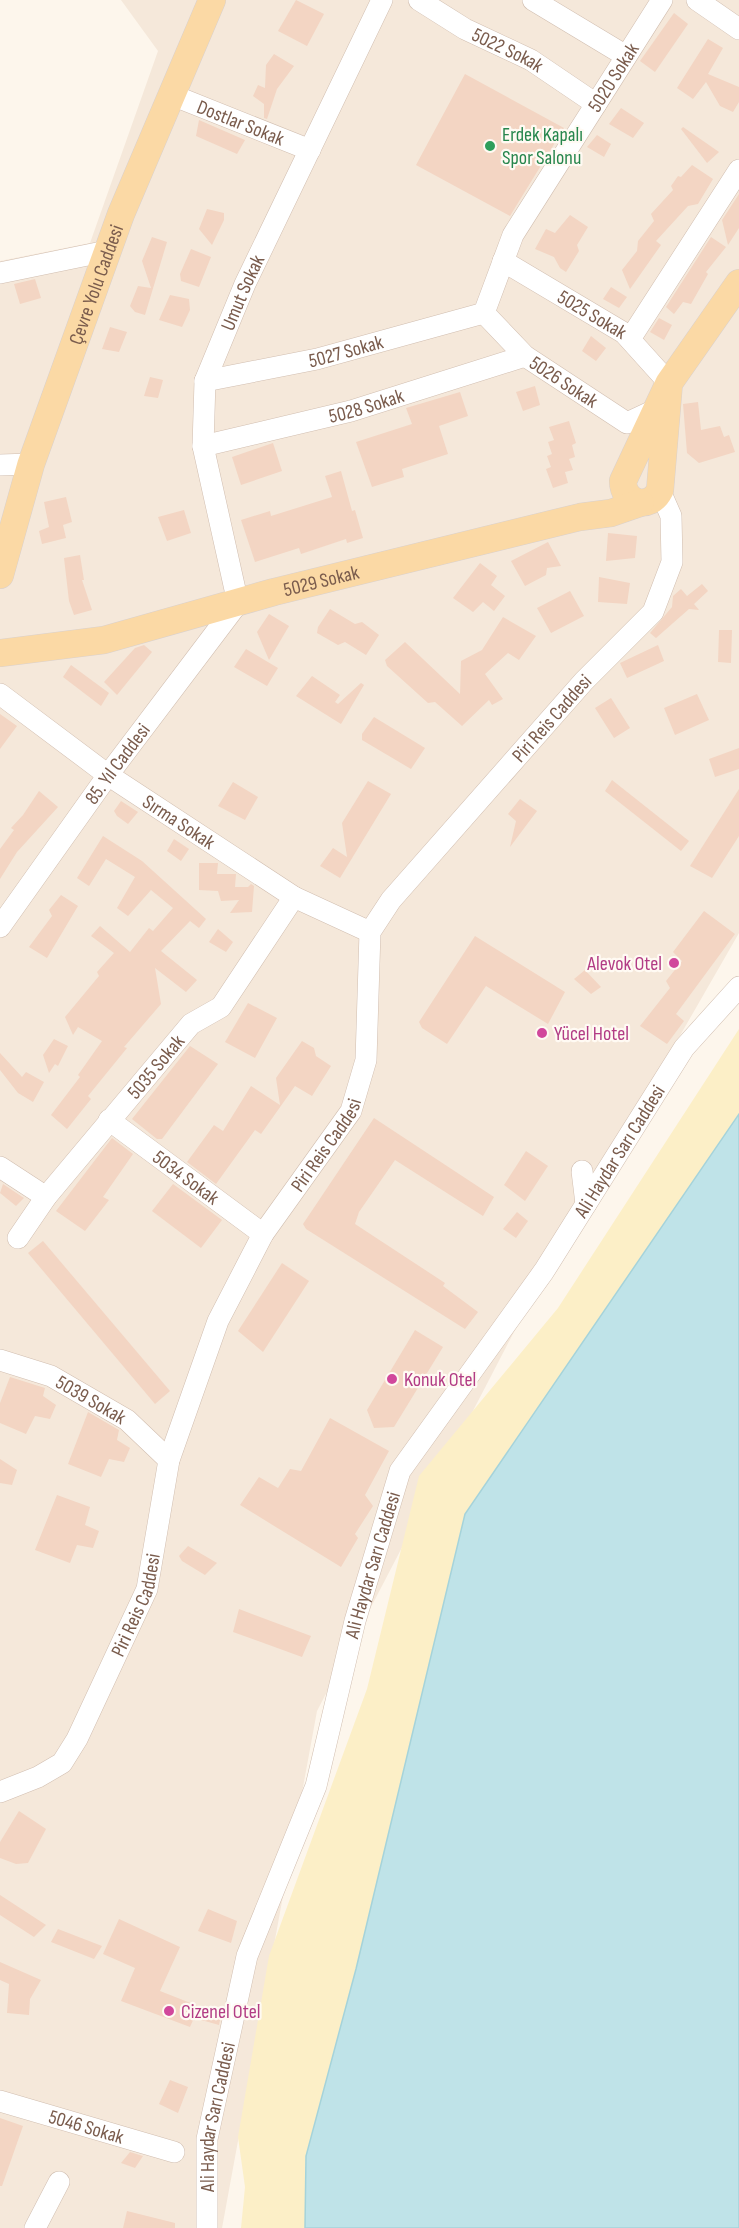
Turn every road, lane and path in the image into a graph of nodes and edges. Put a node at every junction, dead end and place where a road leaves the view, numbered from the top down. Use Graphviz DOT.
graph roads {
  1 [pos="212,0"];
  2 [pos="382,0"];
  3 [pos="419,0"];
  4 [pos="533,0"];
  5 [pos="662,0"];
  6 [pos="696,0"];
  7 [pos="739,29"];
  8 [pos="626,56"];
  9 [pos="172,95"];
  10 [pos="596,104"];
  11 [pos="310,150"];
  12 [pos="739,170"];
  13 [pos="107,251"];
  14 [pos="503,261"];
  15 [pos="0,273"];
  16 [pos="739,283"];
  17 [pos="484,313"];
  18 [pos="630,339"];
  19 [pos="525,356"];
  20 [pos="205,381"];
  21 [pos="669,383"];
  22 [pos="657,409"];
  23 [pos="203,446"];
  24 [pos="30,464"];
  25 [pos="0,465"];
  26 [pos="624,478"];
  27 [pos="652,495"];
  28 [pos="580,517"];
  29 [pos="0,575"];
  30 [pos="238,603"];
  31 [pos="0,653"];
  32 [pos="0,694"];
  33 [pos="108,775"];
  34 [pos="294,897"];
  35 [pos="0,927"];
  36 [pos="370,932"];
  37 [pos="739,987"];
  38 [pos="109,1120"];
  39 [pos="0,1167"];
  40 [pos="582,1172"];
  41 [pos="46,1197"];
  42 [pos="586,1203"];
  43 [pos="263,1234"];
  44 [pos="18,1238"];
  45 [pos="0,1360"];
  46 [pos="170,1460"];
  47 [pos="0,1792"];
  48 [pos="0,2101"];
  49 [pos="174,2152"];
  50 [pos="59,2182"];
  51 [pos="35,2228"];
  52 [pos="207,2228"];
  1 -- 9 [label="main road, Çevre Yolu Caddesi"];
  2 -- 11 [label="street, Umut Sokak"];
  3 -- 10 [label="street, 5022 Sokak"];
  4 -- 8 [label="street"];
  5 -- 8 [label="street, 5020 Sokak"];
  6 -- 7 [label="street"];
  8 -- 10 [label="street, 5020 Sokak"];
  9 -- 11 [label="street, Dostlar Sokak"];
  9 -- 13 [label="main road, Çevre Yolu Caddesi"];
  10 -- 14 [label="street, 5020 Sokak"];
  11 -- 20 [label="street, Umut Sokak"];
  12 -- 18 [label="street"];
  13 -- 15 [label="street"];
  13 -- 24 [label="main road, Çevre Yolu Caddesi"];
  14 -- 17 [label="street, 5020 Sokak"];
  14 -- 18 [label="street, 5025 Sokak"];
  16 -- 21 [label="main road"];
  17 -- 19 [label="street, 5026 Sokak"];
  17 -- 20 [label="street, 5027 Sokak"];
  18 -- 21 [label="street, 5025 Sokak"];
  19 -- 22 [label="street, 5026 Sokak"];
  19 -- 23 [label="street, 5028 Sokak"];
  20 -- 23 [label="street, Umut Sokak"];
  21 -- 22 [label="main road"];
  21 -- 27 [label="main road"];
  22 -- 26 [label="main road"];
  23 -- 30 [label="street, Umut Sokak"];
  24 -- 25 [label="street"];
  24 -- 29 [label="main road, Çevre Yolu Caddesi"];
  26 -- 27 [label="main road"];
  26 -- 28 [label="main road"];
  27 -- 28 [label="main road, 5029 Sokak"];
  27 -- 36 [label="street, Piri Reis Caddesi"];
  28 -- 30 [label="main road, 5029 Sokak"];
  30 -- 31 [label="main road, 5029 Sokak"];
  30 -- 33 [label="street, 85. Yıl Caddesi"];
  32 -- 33 [label="street, Sırma Sokak"];
  33 -- 34 [label="street, Sırma Sokak"];
  33 -- 35 [label="street, 85. Yıl Caddesi"];
  34 -- 36 [label="street, Sırma Sokak"];
  34 -- 38 [label="street, 5035 Sokak"];
  36 -- 43 [label="street, Piri Reis Caddesi"];
  37 -- 42 [label="street, Ali Haydar Sarı Caddesi"];
  38 -- 41 [label="street, 5035 Sokak"];
  38 -- 43 [label="street, 5034 Sokak"];
  39 -- 41 [label="street"];
  40 -- 42 [label="street"];
  41 -- 44 [label="street, 5035 Sokak"];
  42 -- 52 [label="street, Ali Haydar Sarı Caddesi"];
  43 -- 46 [label="street, Piri Reis Caddesi"];
  45 -- 46 [label="street, 5039 Sokak"];
  46 -- 47 [label="street, Piri Reis Caddesi"];
  48 -- 49 [label="street, 5046 Sokak"];
  50 -- 51 [label="street"];
}
